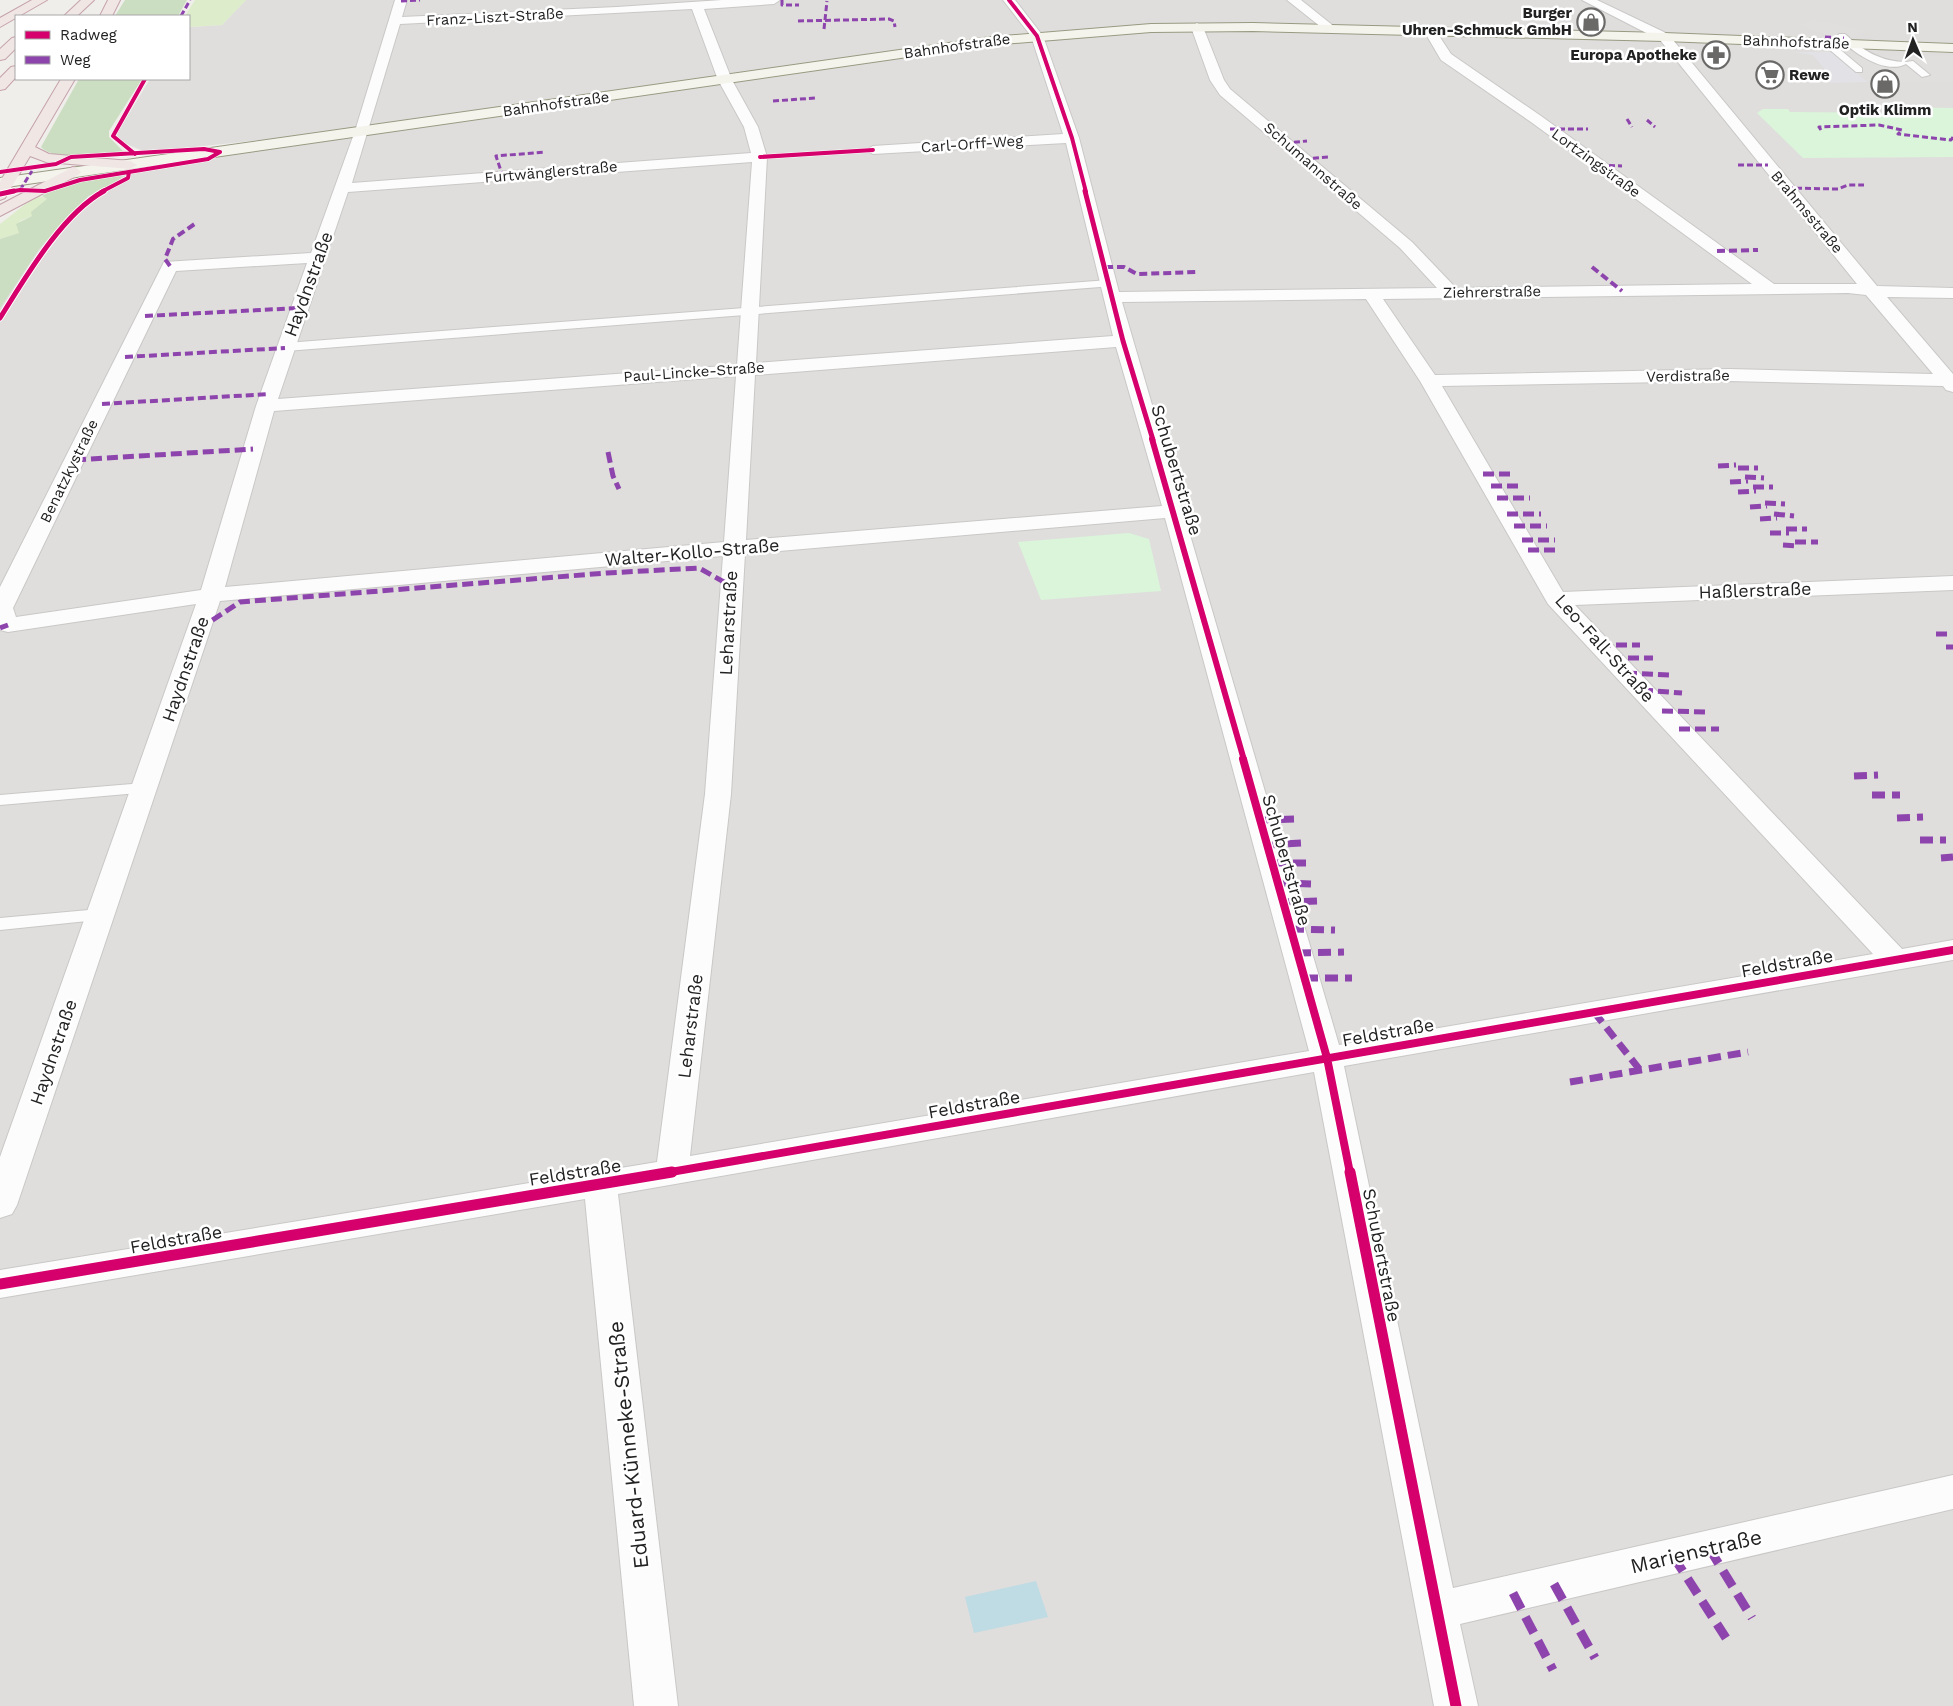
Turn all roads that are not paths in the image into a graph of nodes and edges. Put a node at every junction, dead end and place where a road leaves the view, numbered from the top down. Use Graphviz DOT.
graph roads {
  1 [pos="41,0"];
  2 [pos="88,0"];
  3 [pos="114,0"];
  4 [pos="402,0"];
  5 [pos="774,0"];
  6 [pos="1009,0"];
  7 [pos="1294,0"];
  8 [pos="1588,0"];
  9 [pos="1595,0"];
  10 [pos="616,5"];
  11 [pos="697,6"];
  12 [pos="71,15"];
  13 [pos="106,15"];
  14 [pos="395,21"];
  15 [pos="0,23"];
  16 [pos="1197,27"];
  17 [pos="1330,28"];
  18 [pos="1430,31"];
  19 [pos="1037,36"];
  20 [pos="1664,37"];
  21 [pos="1846,40"];
  22 [pos="15,42"];
  23 [pos="1827,43"];
  24 [pos="1953,48"];
  25 [pos="0,56"];
  26 [pos="1859,70"];
  27 [pos="15,71"];
  28 [pos="1926,75"];
  29 [pos="67,80"];
  30 [pos="725,80"];
  31 [pos="0,86"];
  32 [pos="362,131"];
  33 [pos="1072,138"];
  34 [pos="27,149"];
  35 [pos="873,150"];
  36 [pos="760,157"];
  37 [pos="130,164"];
  38 [pos="73,172"];
  39 [pos="2,187"];
  40 [pos="343,188"];
  41 [pos="0,210"];
  42 [pos="316,258"];
  43 [pos="1770,289"];
  44 [pos="1110,291"];
  45 [pos="1872,291"];
  46 [pos="1451,292"];
  47 [pos="1953,293"];
  48 [pos="1371,294"];
  49 [pos="751,312"];
  50 [pos="1123,341"];
  51 [pos="286,346"];
  52 [pos="748,368"];
  53 [pos="1429,381"];
  54 [pos="1951,383"];
  55 [pos="266,406"];
  56 [pos="1174,511"];
  57 [pos="733,548"];
  58 [pos="1953,583"];
  59 [pos="210,595"];
  60 [pos="1556,598"];
  61 [pos="144,788"];
  62 [pos="0,800"];
  63 [pos="100,915"];
  64 [pos="0,924"];
  65 [pos="1953,950"];
  66 [pos="1895,960"];
  67 [pos="1328,1058"];
  68 [pos="672,1172"];
  69 [pos="600,1184"];
  70 [pos="0,1205"];
  71 [pos="0,1284"];
  72 [pos="1953,1492"];
  73 [pos="1438,1610"];
  74 [pos="656,1706"];
  75 [pos="1456,1706"];
  1 -- 15 [label="highway"];
  2 -- 12 [label="highway"];
  3 -- 13 [label="highway"];
  4 -- 14 [label="street, Haydnstraße"];
  5 -- 11 [label="street, Franz-Liszt-Straße"];
  6 -- 19 [label="street, Schubertstraße"];
  7 -- 17 [label="street"];
  8 -- 9 [label="street"];
  8 -- 20 [label="street"];
  10 -- 11 [label="street, Franz-Liszt-Straße"];
  10 -- 14 [label="street, Franz-Liszt-Straße"];
  11 -- 30 [label="street, Leharstraße"];
  14 -- 32 [label="street, Haydnstraße"];
  16 -- 17 [label="main road, Bahnhofstraße"];
  16 -- 19 [label="main road, Bahnhofstraße"];
  16 -- 46 [label="street, Schumannstraße"];
  17 -- 18 [label="main road, Bahnhofstraße"];
  18 -- 20 [label="main road, Bahnhofstraße"];
  18 -- 43 [label="street, Lortzingstraße"];
  19 -- 30 [label="main road, Bahnhofstraße"];
  19 -- 33 [label="street, Schubertstraße"];
  20 -- 23 [label="main road, Bahnhofstraße"];
  20 -- 45 [label="street, Brahmsstraße"];
  21 -- 23 [label="main road, Bahnhofstraße"];
  21 -- 24 [label="main road, Bahnhofstraße"];
  21 -- 28 [label="lane"];
  22 -- 25 [label="highway"];
  23 -- 26 [label="lane"];
  27 -- 31 [label="highway"];
  29 -- 34 [label="highway"];
  30 -- 32 [label="main road, Bahnhofstraße"];
  30 -- 36 [label="street, Leharstraße"];
  32 -- 37 [label="main road, Bahnhofstraße"];
  32 -- 40 [label="street, Haydnstraße"];
  33 -- 35 [label="street, Carl-Orff-Weg"];
  33 -- 44 [label="street, Schubertstraße"];
  34 -- 37 [label="highway"];
  34 -- 39 [label="highway"];
  36 -- 40 [label="street, Furtwänglerstraße"];
  36 -- 49 [label="street, Leharstraße"];
  37 -- 38 [label="main road, Bahnhofstraße"];
  38 -- 39 [label="main road, Bahnhofstraße"];
  38 -- 41 [label="highway"];
  40 -- 42 [label="street, Haydnstraße"];
  42 -- 51 [label="street, Haydnstraße"];
  42 -- 59 [label="street, Benatzkystraße"];
  43 -- 45 [label="street, Ziehrerstraße"];
  43 -- 46 [label="street, Ziehrerstraße"];
  44 -- 48 [label="street, Ziehrerstraße"];
  44 -- 49 [label="lane"];
  44 -- 50 [label="street, Schubertstraße"];
  45 -- 47 [label="street, Ziehrerstraße"];
  45 -- 54 [label="street, Brahmsstraße"];
  46 -- 48 [label="street, Ziehrerstraße"];
  48 -- 53 [label="street, Leo-Fall-Straße"];
  49 -- 51 [label="lane"];
  49 -- 52 [label="street, Leharstraße"];
  50 -- 52 [label="street, Paul-Lincke-Straße"];
  50 -- 56 [label="street, Schubertstraße"];
  51 -- 55 [label="street, Haydnstraße"];
  52 -- 55 [label="street, Paul-Lincke-Straße"];
  52 -- 57 [label="street, Leharstraße"];
  53 -- 54 [label="street, Verdistraße"];
  53 -- 60 [label="street, Leo-Fall-Straße"];
  55 -- 59 [label="street, Haydnstraße"];
  56 -- 57 [label="street, Walter-Kollo-Straße"];
  56 -- 67 [label="street, Schubertstraße"];
  57 -- 59 [label="street, Walter-Kollo-Straße"];
  57 -- 68 [label="street, Leharstraße"];
  58 -- 60 [label="street, Haßlerstraße"];
  59 -- 61 [label="street, Haydnstraße"];
  60 -- 66 [label="street, Leo-Fall-Straße"];
  61 -- 62 [label="lane"];
  61 -- 63 [label="street, Haydnstraße"];
  63 -- 64 [label="lane"];
  63 -- 70 [label="street, Haydnstraße"];
  65 -- 66 [label="street, Feldstraße"];
  66 -- 67 [label="street, Feldstraße"];
  67 -- 68 [label="street, Feldstraße"];
  67 -- 73 [label="street, Schubertstraße"];
  68 -- 69 [label="street, Feldstraße"];
  69 -- 71 [label="street, Feldstraße"];
  69 -- 74 [label="street, Eduard-Künneke-Straße"];
  72 -- 73 [label="street, Marienstraße"];
  73 -- 75 [label="street, Schubertstraße"];
}
